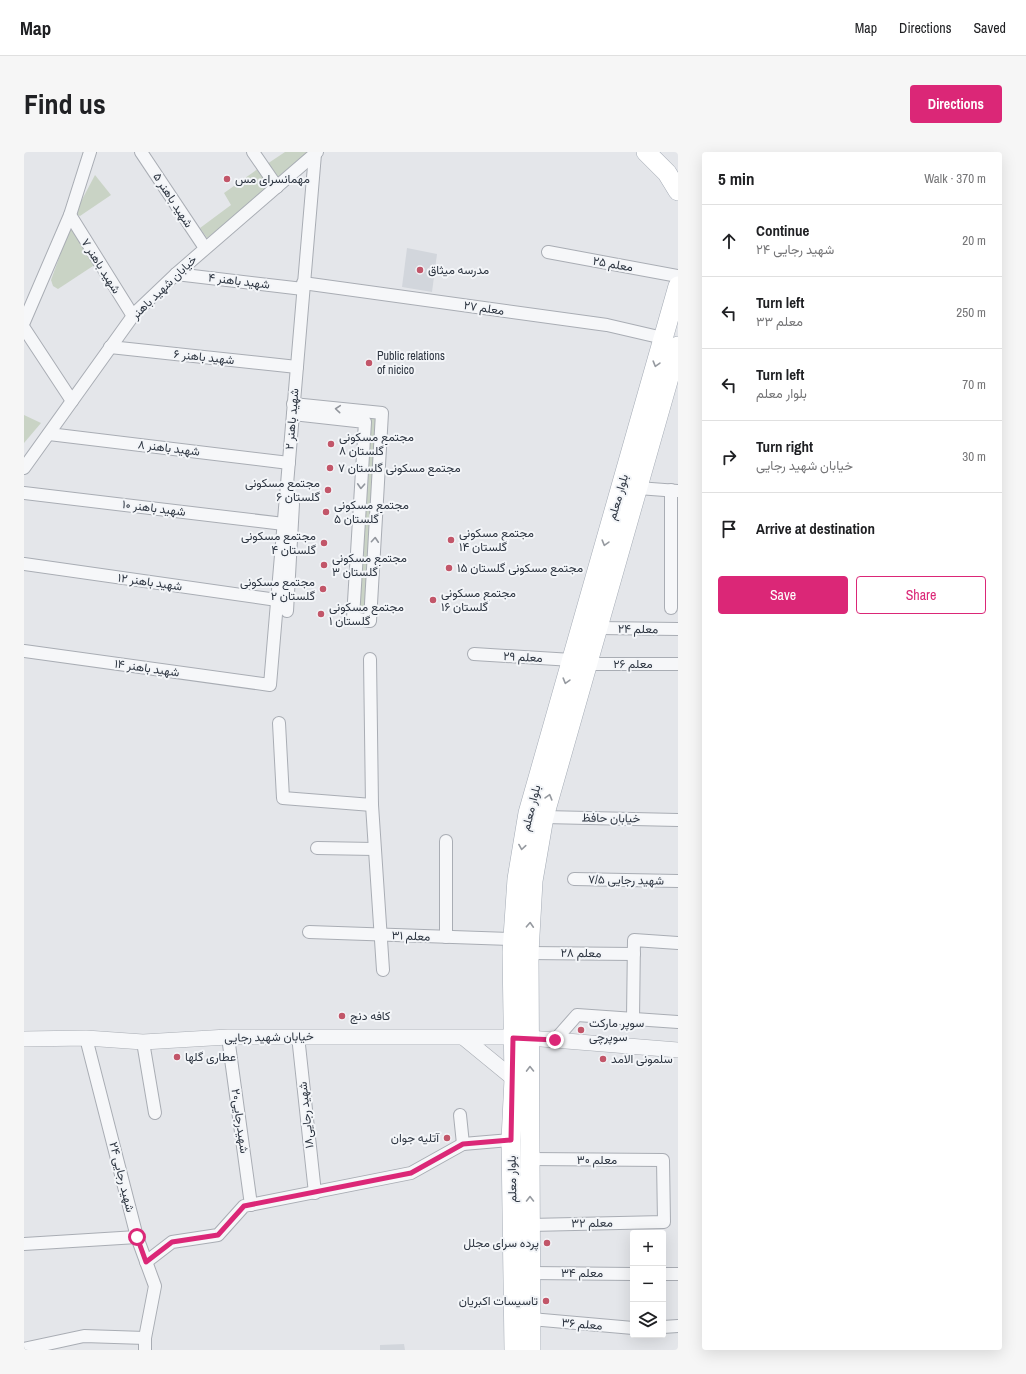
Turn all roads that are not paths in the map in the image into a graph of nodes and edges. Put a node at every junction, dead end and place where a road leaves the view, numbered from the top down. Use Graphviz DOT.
graph roads {
  1 [pos="90,152"];
  2 [pos="142,152"];
  3 [pos="253,152"];
  4 [pos="646,152"];
  5 [pos="650,152"];
  6 [pos="316,153"];
  7 [pos="678,163"];
  8 [pos="277,187"];
  9 [pos="678,191"];
  10 [pos="70,215"];
  11 [pos="205,248"];
  12 [pos="548,252"];
  13 [pos="176,274"];
  14 [pos="678,276"];
  15 [pos="303,286"];
  16 [pos="678,286"];
  17 [pos="133,316"];
  18 [pos="24,322"];
  19 [pos="24,328"];
  20 [pos="671,342"];
  21 [pos="110,347"];
  22 [pos="297,367"];
  23 [pos="72,401"];
  24 [pos="295,411"];
  25 [pos="365,416"];
  26 [pos="49,434"];
  27 [pos="289,463"];
  28 [pos="24,468"];
  29 [pos="638,488"];
  30 [pos="674,490"];
  31 [pos="24,493"];
  32 [pos="284,524"];
  33 [pos="24,564"];
  34 [pos="604,577"];
  35 [pos="277,600"];
  36 [pos="671,608"];
  37 [pos="287,611"];
  38 [pos="598,628"];
  39 [pos="678,629"];
  40 [pos="24,651"];
  41 [pos="474,654"];
  42 [pos="370,659"];
  43 [pos="580,662"];
  44 [pos="678,664"];
  45 [pos="270,685"];
  46 [pos="279,723"];
  47 [pos="372,805"];
  48 [pos="544,817"];
  49 [pos="678,820"];
  50 [pos="446,841"];
  51 [pos="317,848"];
  52 [pos="374,849"];
  53 [pos="574,879"];
  54 [pos="678,881"];
  55 [pos="309,932"];
  56 [pos="380,935"];
  57 [pos="446,937"];
  58 [pos="513,939"];
  59 [pos="678,943"];
  60 [pos="529,953"];
  61 [pos="634,954"];
  62 [pos="383,970"];
  63 [pos="633,1019"];
  64 [pos="678,1022"];
  65 [pos="298,1036"];
  66 [pos="228,1037"];
  67 [pos="86,1038"];
  68 [pos="464,1038"];
  69 [pos="521,1038"];
  70 [pos="24,1039"];
  71 [pos="555,1040"];
  72 [pos="143,1042"];
  73 [pos="678,1050"];
  74 [pos="514,1079"];
  75 [pos="155,1112"];
  76 [pos="460,1115"];
  77 [pos="511,1140"];
  78 [pos="463,1144"];
  79 [pos="530,1159"];
  80 [pos="663,1160"];
  81 [pos="315,1193"];
  82 [pos="252,1205"];
  83 [pos="530,1225"];
  84 [pos="137,1237"];
  85 [pos="24,1244"];
  86 [pos="146,1262"];
  87 [pos="531,1273"];
  88 [pos="630,1274"];
  89 [pos="666,1274"];
  90 [pos="678,1274"];
  91 [pos="531,1319"];
  92 [pos="678,1326"];
  93 [pos="666,1327"];
  94 [pos="630,1328"];
  95 [pos="145,1344"];
  96 [pos="25,1350"];
  97 [pos="514,1350"];
  98 [pos="531,1350"];
  1 -- 10 [label="street"];
  2 -- 11 [label="street, شهید باهنر ۵"];
  3 -- 8 [label="street"];
  4 -- 9 [label="main road"];
  5 -- 7 [label="main road"];
  6 -- 8 [label="street, خیابان شهید باهنر"];
  6 -- 15 [label="street, شهید باهنر ۲"];
  8 -- 11 [label="street, خیابان شهید باهنر"];
  10 -- 17 [label="street, شهید باهنر ۷"];
  10 -- 18 [label="street"];
  11 -- 13 [label="street, خیابان شهید باهنر"];
  12 -- 14 [label="street, معلم ۲۵"];
  13 -- 15 [label="street, شهید باهنر ۴"];
  13 -- 17 [label="street, خیابان شهید باهنر"];
  15 -- 20 [label="street, معلم ۲۷"];
  15 -- 22 [label="street, شهید باهنر ۲"];
  16 -- 20 [label="main road, بلوار معلم"];
  17 -- 21 [label="street, خیابان شهید باهنر"];
  19 -- 23 [label="street"];
  20 -- 29 [label="main road, بلوار معلم"];
  20 -- 34 [label="main road, بلوار معلم, one-way"];
  21 -- 22 [label="street, شهید باهنر ۶"];
  21 -- 23 [label="street, خیابان شهید باهنر"];
  22 -- 24 [label="street, شهید باهنر ۲"];
  23 -- 26 [label="street, خیابان شهید باهنر"];
  24 -- 25 [label="street"];
  24 -- 27 [label="street, شهید باهنر ۲"];
  24 -- 37 [label="street"];
  25 -- 25 [label="street, one-way"];
  26 -- 27 [label="street, شهید باهنر ۸"];
  26 -- 28 [label="street, خیابان شهید باهنر"];
  27 -- 32 [label="street, شهید باهنر ۲"];
  29 -- 30 [label="street"];
  29 -- 34 [label="main road, بلوار معلم"];
  30 -- 36 [label="street"];
  31 -- 32 [label="street, شهید باهنر ۱۰"];
  32 -- 35 [label="street, شهید باهنر ۲"];
  33 -- 35 [label="street, شهید باهنر ۱۲"];
  34 -- 38 [label="main road, بلوار معلم"];
  34 -- 43 [label="main road, بلوار معلم"];
  35 -- 45 [label="street, شهید باهنر ۲"];
  38 -- 39 [label="street, معلم ۲۴"];
  38 -- 43 [label="main road, بلوار معلم"];
  40 -- 45 [label="street, شهید باهنر ۱۴"];
  41 -- 43 [label="street, معلم ۲۹"];
  42 -- 47 [label="street"];
  43 -- 44 [label="street, معلم ۲۶"];
  48 -- 43 [label="main road, بلوار معلم, one-way"];
  43 -- 58 [label="main road, بلوار معلم, one-way"];
  46 -- 47 [label="street"];
  47 -- 52 [label="street"];
  48 -- 49 [label="street, خیابان حافظ"];
  60 -- 48 [label="main road, بلوار معلم, one-way"];
  50 -- 57 [label="street"];
  51 -- 52 [label="street"];
  52 -- 56 [label="street"];
  53 -- 54 [label="street, شهید رجایی ۷/۵"];
  55 -- 56 [label="street, معلم ۳۱"];
  56 -- 57 [label="street, معلم ۳۱"];
  56 -- 62 [label="street"];
  57 -- 58 [label="street, معلم ۳۱"];
  58 -- 69 [label="main road, بلوار معلم"];
  59 -- 61 [label="street"];
  60 -- 61 [label="street, معلم ۲۸"];
  60 -- 69 [label="main road, بلوار معلم"];
  61 -- 63 [label="street"];
  63 -- 64 [label="street"];
  63 -- 71 [label="street"];
  65 -- 66 [label="street, خیابان شهید رجایی"];
  65 -- 68 [label="street, خیابان شهید رجایی"];
  65 -- 81 [label="street, شهید رجایی۱۸"];
  66 -- 72 [label="street, خیابان شهید رجایی"];
  66 -- 82 [label="street, شهیدرجایی۲۰"];
  67 -- 70 [label="street, خیابان شهید رجایی"];
  67 -- 72 [label="street, خیابان شهید رجایی"];
  67 -- 84 [label="street, شهید رجایی ۲۴"];
  68 -- 69 [label="street, خیابان شهید رجایی"];
  68 -- 74 [label="street"];
  69 -- 71 [label="street, خیابان شهید رجایی"];
  69 -- 74 [label="main road, بلوار معلم"];
  79 -- 69 [label="main road, بلوار معلم, one-way"];
  71 -- 73 [label="street, خیابان شهید رجایی"];
  72 -- 75 [label="street"];
  74 -- 77 [label="main road, بلوار معلم"];
  76 -- 78 [label="street"];
  77 -- 78 [label="street"];
  77 -- 97 [label="main road, بلوار معلم"];
  78 -- 81 [label="street"];
  79 -- 80 [label="street, معلم ۳۰"];
  83 -- 79 [label="main road, بلوار معلم, one-way"];
  80 -- 83 [label="street, معلم ۳۲"];
  81 -- 82 [label="street"];
  82 -- 86 [label="street"];
  83 -- 87 [label="main road, بلوار معلم"];
  84 -- 85 [label="street"];
  84 -- 86 [label="street, شهید رجایی ۲۴"];
  86 -- 95 [label="street, شهید رجایی ۲۴"];
  87 -- 88 [label="street, معلم ۳۴"];
  87 -- 91 [label="main road, بلوار معلم"];
  89 -- 90 [label="street"];
  91 -- 94 [label="street, معلم ۳۶"];
  91 -- 98 [label="main road, بلوار معلم"];
  92 -- 93 [label="street"];
  95 -- 96 [label="street"];
}
